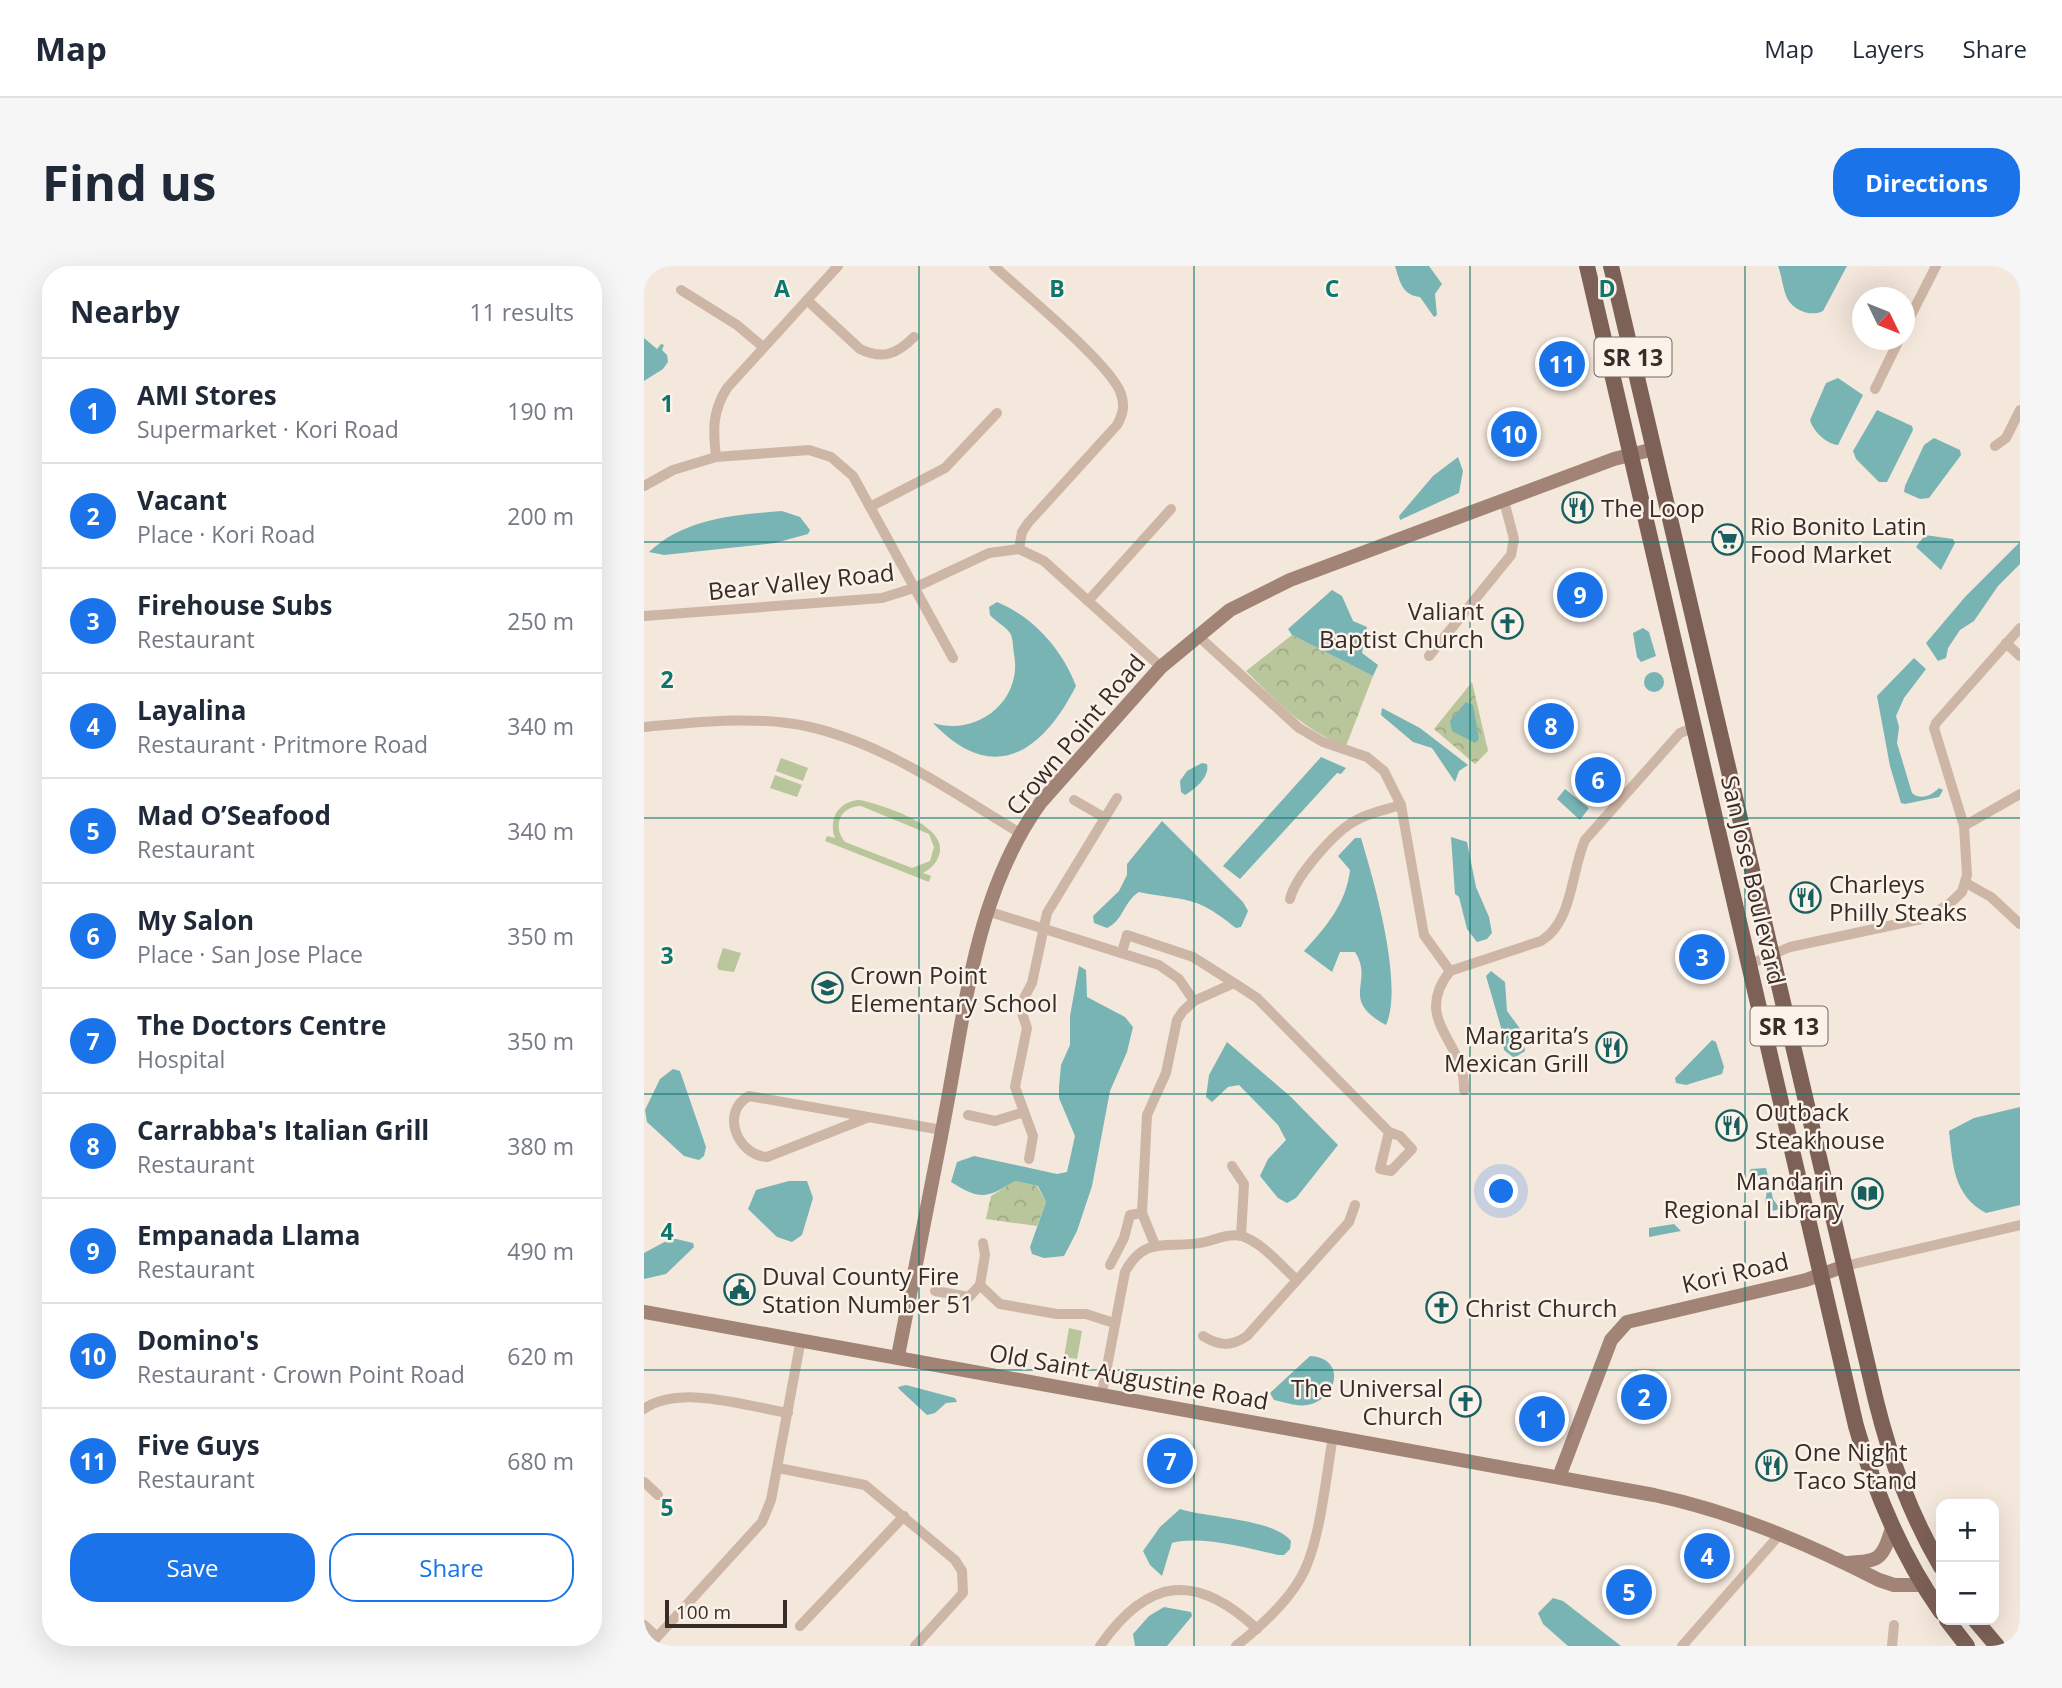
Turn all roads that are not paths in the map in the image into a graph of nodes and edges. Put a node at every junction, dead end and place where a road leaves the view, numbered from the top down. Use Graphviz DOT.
graph roads {
  1 [pos="838,266"];
  2 [pos="994,266"];
  3 [pos="1611,266"];
  4 [pos="1936,266"];
  5 [pos="1587,267"];
  6 [pos="681,290"];
  7 [pos="1618,291"];
  8 [pos="807,300"];
  9 [pos="1915,309"];
  10 [pos="914,337"];
  11 [pos="763,347"];
  12 [pos="1894,350"];
  13 [pos="1875,388"];
  14 [pos="2020,410"];
  15 [pos="997,413"];
  16 [pos="1995,446"];
  17 [pos="1654,449"];
  18 [pos="1631,455"];
  19 [pos="716,457"];
  20 [pos="644,486"];
  21 [pos="1504,501"];
  22 [pos="870,507"];
  23 [pos="1171,509"];
  24 [pos="1019,549"];
  25 [pos="914,588"];
  26 [pos="1665,600"];
  27 [pos="1088,601"];
  28 [pos="1693,615"];
  29 [pos="644,616"];
  30 [pos="2020,628"];
  31 [pos="1197,635"];
  32 [pos="2006,643"];
  33 [pos="1429,656"];
  34 [pos="2020,656"];
  35 [pos="953,658"];
  36 [pos="1161,667"];
  37 [pos="1688,697"];
  38 [pos="1717,718"];
  39 [pos="644,727"];
  40 [pos="1695,727"];
  41 [pos="1724,746"];
  42 [pos="2020,794"];
  43 [pos="1117,798"];
  44 [pos="1074,800"];
  45 [pos="1401,805"];
  46 [pos="1105,818"];
  47 [pos="1964,827"];
  48 [pos="1020,833"];
  49 [pos="1966,883"];
  50 [pos="1290,899"];
  51 [pos="987,911"];
  52 [pos="2020,923"];
  53 [pos="1043,927"];
  54 [pos="1122,952"];
  55 [pos="1773,955"];
  56 [pos="1750,964"];
  57 [pos="1450,971"];
  58 [pos="1234,983"];
  59 [pos="1194,1001"];
  60 [pos="1464,1090"];
  61 [pos="1024,1112"];
  62 [pos="968,1115"];
  63 [pos="869,1117"];
  64 [pos="942,1130"];
  65 [pos="1389,1132"];
  66 [pos="1029,1159"];
  67 [pos="1232,1166"];
  68 [pos="1355,1205"];
  69 [pos="1142,1213"];
  70 [pos="2020,1225"];
  71 [pos="1241,1236"];
  72 [pos="983,1243"];
  73 [pos="1155,1245"];
  74 [pos="1110,1265"];
  75 [pos="1846,1266"];
  76 [pos="1823,1274"];
  77 [pos="1297,1280"];
  78 [pos="980,1285"];
  79 [pos="935,1291"];
  80 [pos="644,1312"];
  81 [pos="1114,1323"];
  82 [pos="1203,1336"];
  83 [pos="801,1339"];
  84 [pos="898,1356"];
  85 [pos="1102,1393"];
  86 [pos="644,1409"];
  87 [pos="788,1413"];
  88 [pos="1333,1436"];
  89 [pos="778,1468"];
  90 [pos="1559,1477"];
  91 [pos="644,1482"];
  92 [pos="658,1495"];
  93 [pos="904,1516"];
  94 [pos="1892,1528"];
  95 [pos="1781,1533"];
  96 [pos="1938,1562"];
  97 [pos="1846,1563"];
  98 [pos="1923,1585"];
  99 [pos="1936,1604"];
  100 [pos="644,1625"];
  101 [pos="1894,1625"];
  102 [pos="1951,1625"];
  103 [pos="1979,1625"];
  104 [pos="800,1626"];
  105 [pos="1257,1629"];
  106 [pos="657,1637"];
  107 [pos="649,1646"];
  108 [pos="915,1646"];
  109 [pos="1100,1646"];
  110 [pos="1236,1646"];
  111 [pos="1682,1646"];
  112 [pos="1892,1646"];
  113 [pos="1966,1646"];
  114 [pos="1997,1646"];
  1 -- 8 [label="street"];
  2 -- 24 [label="street"];
  3 -- 7 [label="main road, San Jose Boulevard / SR 13"];
  4 -- 9 [label="street"];
  5 -- 7 [label="main road"];
  5 -- 18 [label="main road, San Jose Boulevard / SR 13"];
  6 -- 11 [label="street"];
  7 -- 17 [label="main road, San Jose Boulevard / SR 13"];
  8 -- 10 [label="street"];
  8 -- 11 [label="street"];
  11 -- 19 [label="street"];
  12 -- 13 [label="street"];
  14 -- 16 [label="street"];
  15 -- 22 [label="street"];
  17 -- 18 [label="street, Crown Point Road"];
  17 -- 28 [label="main road, San Jose Boulevard / SR 13"];
  18 -- 21 [label="street, Crown Point Road"];
  18 -- 26 [label="main road, San Jose Boulevard / SR 13"];
  19 -- 20 [label="street"];
  19 -- 22 [label="street"];
  21 -- 31 [label="street, Crown Point Road"];
  21 -- 33 [label="street"];
  22 -- 25 [label="street"];
  23 -- 27 [label="street"];
  24 -- 25 [label="street, Bear Valley Road"];
  24 -- 27 [label="street"];
  25 -- 29 [label="street, Bear Valley Road"];
  25 -- 35 [label="street"];
  26 -- 28 [label="main road"];
  26 -- 37 [label="main road, San Jose Boulevard / SR 13"];
  27 -- 36 [label="street"];
  28 -- 38 [label="main road, San Jose Boulevard / SR 13"];
  30 -- 32 [label="street"];
  31 -- 36 [label="street, Crown Point Road"];
  31 -- 45 [label="street"];
  32 -- 34 [label="street"];
  32 -- 47 [label="street"];
  36 -- 48 [label="street, Crown Point Road"];
  37 -- 38 [label="main road"];
  37 -- 40 [label="main road, San Jose Boulevard / SR 13"];
  38 -- 41 [label="main road, San Jose Boulevard / SR 13"];
  39 -- 48 [label="street"];
  40 -- 41 [label="main road"];
  40 -- 56 [label="main road, San Jose Boulevard / SR 13"];
  40 -- 57 [label="street"];
  41 -- 55 [label="main road, San Jose Boulevard / SR 13"];
  42 -- 47 [label="street"];
  43 -- 46 [label="street"];
  44 -- 46 [label="street"];
  45 -- 50 [label="street"];
  45 -- 57 [label="street"];
  46 -- 53 [label="street"];
  47 -- 49 [label="street"];
  48 -- 51 [label="street, Crown Point Road"];
  49 -- 52 [label="street"];
  49 -- 55 [label="street"];
  51 -- 53 [label="street"];
  51 -- 64 [label="street, Crown Point Road"];
  53 -- 54 [label="street"];
  53 -- 61 [label="street"];
  54 -- 58 [label="street"];
  54 -- 59 [label="street"];
  55 -- 56 [label="street"];
  55 -- 75 [label="main road, San Jose Boulevard / SR 13"];
  56 -- 76 [label="main road, San Jose Boulevard / SR 13"];
  57 -- 60 [label="street"];
  58 -- 59 [label="street"];
  58 -- 65 [label="street"];
  59 -- 69 [label="street"];
  61 -- 62 [label="street"];
  61 -- 66 [label="street"];
  63 -- 63 [label="street"];
  63 -- 64 [label="street"];
  64 -- 84 [label="street, Crown Point Road"];
  67 -- 71 [label="street"];
  68 -- 77 [label="street"];
  69 -- 73 [label="street"];
  69 -- 74 [label="street"];
  70 -- 75 [label="street, Kori Road"];
  71 -- 73 [label="street"];
  71 -- 77 [label="street"];
  72 -- 78 [label="street"];
  73 -- 81 [label="street"];
  75 -- 76 [label="street, Kori Road"];
  75 -- 96 [label="main road, San Jose Boulevard / SR 13"];
  76 -- 90 [label="street, Kori Road"];
  76 -- 94 [label="main road, San Jose Boulevard / SR 13"];
  77 -- 82 [label="street"];
  78 -- 79 [label="street"];
  78 -- 81 [label="street"];
  80 -- 83 [label="street, Old Saint Augustine Road"];
  81 -- 85 [label="street"];
  83 -- 84 [label="street, Old Saint Augustine Road"];
  83 -- 87 [label="street"];
  84 -- 85 [label="street, Old Saint Augustine Road"];
  85 -- 88 [label="street, Old Saint Augustine Road"];
  86 -- 87 [label="street"];
  87 -- 89 [label="street"];
  88 -- 90 [label="street, Old Saint Augustine Road"];
  88 -- 105 [label="street"];
  89 -- 93 [label="street"];
  89 -- 106 [label="street"];
  90 -- 95 [label="street, Old Saint Augustine Road"];
  91 -- 92 [label="street"];
  93 -- 104 [label="street"];
  93 -- 108 [label="street"];
  94 -- 97 [label="street"];
  94 -- 98 [label="main road, San Jose Boulevard / SR 13"];
  95 -- 97 [label="street, Old Saint Augustine Road"];
  95 -- 111 [label="street"];
  97 -- 98 [label="street, Old Saint Augustine Road"];
  98 -- 99 [label="main road, San Jose Boulevard / SR 13"];
  100 -- 106 [label="street"];
  101 -- 112 [label="street"];
  102 -- 113 [label="main road"];
  103 -- 114 [label="main road"];
  105 -- 109 [label="street"];
  105 -- 110 [label="street"];
  106 -- 107 [label="street"];
}
